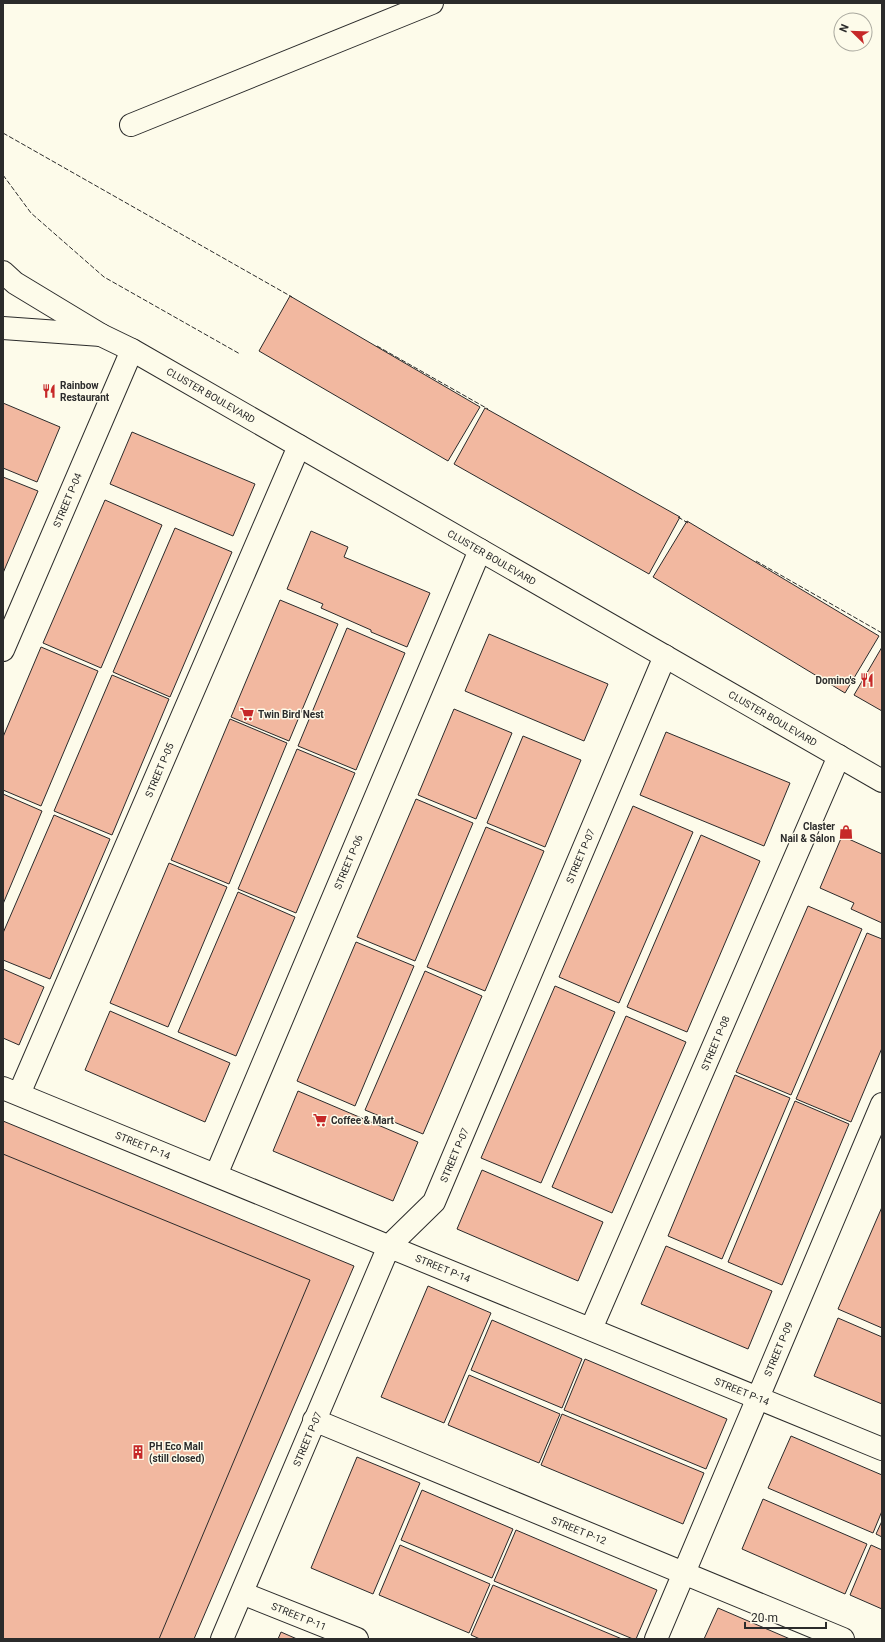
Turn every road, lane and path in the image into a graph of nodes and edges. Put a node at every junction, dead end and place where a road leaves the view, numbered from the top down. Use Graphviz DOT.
graph roads {
  1 [pos="432,3"];
  2 [pos="131,125"];
  3 [pos="3,272"];
  4 [pos="3,328"];
  5 [pos="101,335"];
  6 [pos="132,350"];
  7 [pos="299,446"];
  8 [pos="480,550"];
  9 [pos="3,650"];
  10 [pos="665,656"];
  11 [pos="839,756"];
  12 [pos="882,781"];
  13 [pos="11,1091"];
  14 [pos="882,1104"];
  15 [pos="216,1175"];
  16 [pos="389,1246"];
  17 [pos="591,1329"];
  18 [pos="757,1398"];
  19 [pos="314,1420"];
  20 [pos="882,1449"];
  21 [pos="684,1573"];
  22 [pos="242,1593"];
  23 [pos="222,1639"];
  24 [pos="357,1639"];
  25 [pos="656,1639"];
  26 [pos="844,1639"];
  1 -- 2 [label="street"];
  3 -- 5 [label="street, CLUSTER BOULEVARD"];
  4 -- 5 [label="street, CLUSTER BOULEVARD"];
  5 -- 6 [label="street, CLUSTER BOULEVARD"];
  6 -- 7 [label="street, CLUSTER BOULEVARD"];
  6 -- 9 [label="street, STREET P-04"];
  7 -- 8 [label="street, CLUSTER BOULEVARD"];
  7 -- 13 [label="street, STREET P-05"];
  8 -- 10 [label="street, CLUSTER BOULEVARD"];
  8 -- 15 [label="street, STREET P-06"];
  10 -- 11 [label="street, CLUSTER BOULEVARD"];
  10 -- 16 [label="street, STREET P-07"];
  11 -- 12 [label="street, CLUSTER BOULEVARD"];
  11 -- 17 [label="street, STREET P-08"];
  13 -- 15 [label="street, STREET P-14"];
  14 -- 18 [label="street, STREET P-09"];
  15 -- 16 [label="street, STREET P-14"];
  16 -- 17 [label="street, STREET P-14"];
  16 -- 19 [label="street, STREET P-07"];
  17 -- 18 [label="street, STREET P-14"];
  18 -- 20 [label="street, STREET P-14"];
  18 -- 21 [label="street, STREET P-09"];
  19 -- 21 [label="street, STREET P-12"];
  19 -- 22 [label="street, STREET P-07"];
  21 -- 25 [label="street, STREET P-09"];
  21 -- 26 [label="street, STREET P-12"];
  22 -- 23 [label="street, STREET P-07"];
  22 -- 24 [label="street, STREET P-11"];
}
